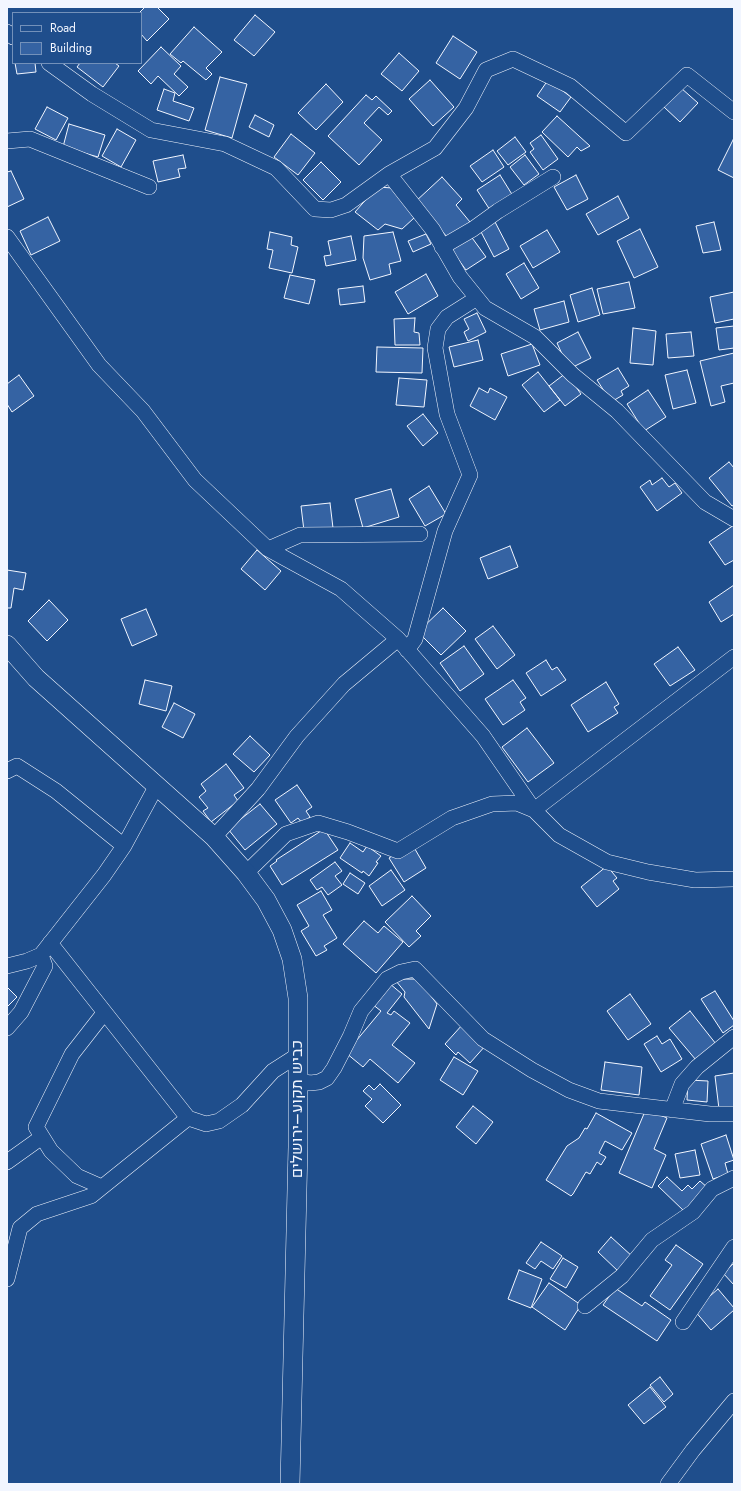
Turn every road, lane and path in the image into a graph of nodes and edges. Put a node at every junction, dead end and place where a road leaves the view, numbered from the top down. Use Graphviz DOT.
graph roads {
  1 [pos="50,64"];
  2 [pos="734,112"];
  3 [pos="7,141"];
  4 [pos="389,174"];
  5 [pos="553,177"];
  6 [pos="149,187"];
  7 [pos="7,237"];
  8 [pos="442,247"];
  9 [pos="477,298"];
  10 [pos="734,519"];
  11 [pos="420,534"];
  12 [pos="268,549"];
  13 [pos="7,645"];
  14 [pos="403,645"];
  15 [pos="734,657"];
  16 [pos="7,771"];
  17 [pos="157,784"];
  18 [pos="534,810"];
  19 [pos="214,837"];
  20 [pos="124,846"];
  21 [pos="246,872"];
  22 [pos="734,879"];
  23 [pos="45,949"];
  24 [pos="7,966"];
  25 [pos="104,1014"];
  26 [pos="7,1028"];
  27 [pos="734,1037"];
  28 [pos="298,1055"];
  29 [pos="298,1081"];
  30 [pos="672,1110"];
  31 [pos="734,1116"];
  32 [pos="188,1118"];
  33 [pos="42,1138"];
  34 [pos="7,1162"];
  35 [pos="734,1178"];
  36 [pos="102,1187"];
  37 [pos="734,1247"];
  38 [pos="7,1279"];
  39 [pos="585,1306"];
  40 [pos="683,1322"];
  41 [pos="734,1401"];
  42 [pos="290,1484"];
  43 [pos="668,1484"];
  1 -- 4 [label="street"];
  2 -- 4 [label="street"];
  3 -- 6 [label="street"];
  4 -- 8 [label="street"];
  5 -- 8 [label="street"];
  7 -- 12 [label="street"];
  8 -- 9 [label="street"];
  9 -- 10 [label="street"];
  9 -- 14 [label="street"];
  11 -- 12 [label="street"];
  12 -- 14 [label="street"];
  13 -- 17 [label="main road, כביש תקוע–ירושלים"];
  14 -- 18 [label="street"];
  14 -- 19 [label="street"];
  15 -- 18 [label="street"];
  16 -- 20 [label="street"];
  17 -- 19 [label="main road, כביש תקוע–ירושלים"];
  17 -- 20 [label="street"];
  18 -- 21 [label="street"];
  18 -- 22 [label="street"];
  19 -- 21 [label="main road, כביש תקוע–ירושלים"];
  20 -- 23 [label="street"];
  21 -- 28 [label="main road, כביש תקוע–ירושלים"];
  23 -- 24 [label="street"];
  23 -- 25 [label="street"];
  23 -- 26 [label="street"];
  25 -- 32 [label="street"];
  25 -- 33 [label="street"];
  27 -- 30 [label="street"];
  28 -- 29 [label="main road, כביש תקוע–ירושלים"];
  28 -- 32 [label="street"];
  29 -- 30 [label="street"];
  29 -- 42 [label="main road, כביש תקוע–ירושלים"];
  30 -- 31 [label="street"];
  32 -- 36 [label="street"];
  33 -- 34 [label="street"];
  33 -- 36 [label="street"];
  35 -- 39 [label="street"];
  36 -- 38 [label="street"];
  37 -- 40 [label="street"];
  41 -- 43 [label="street"];
}
